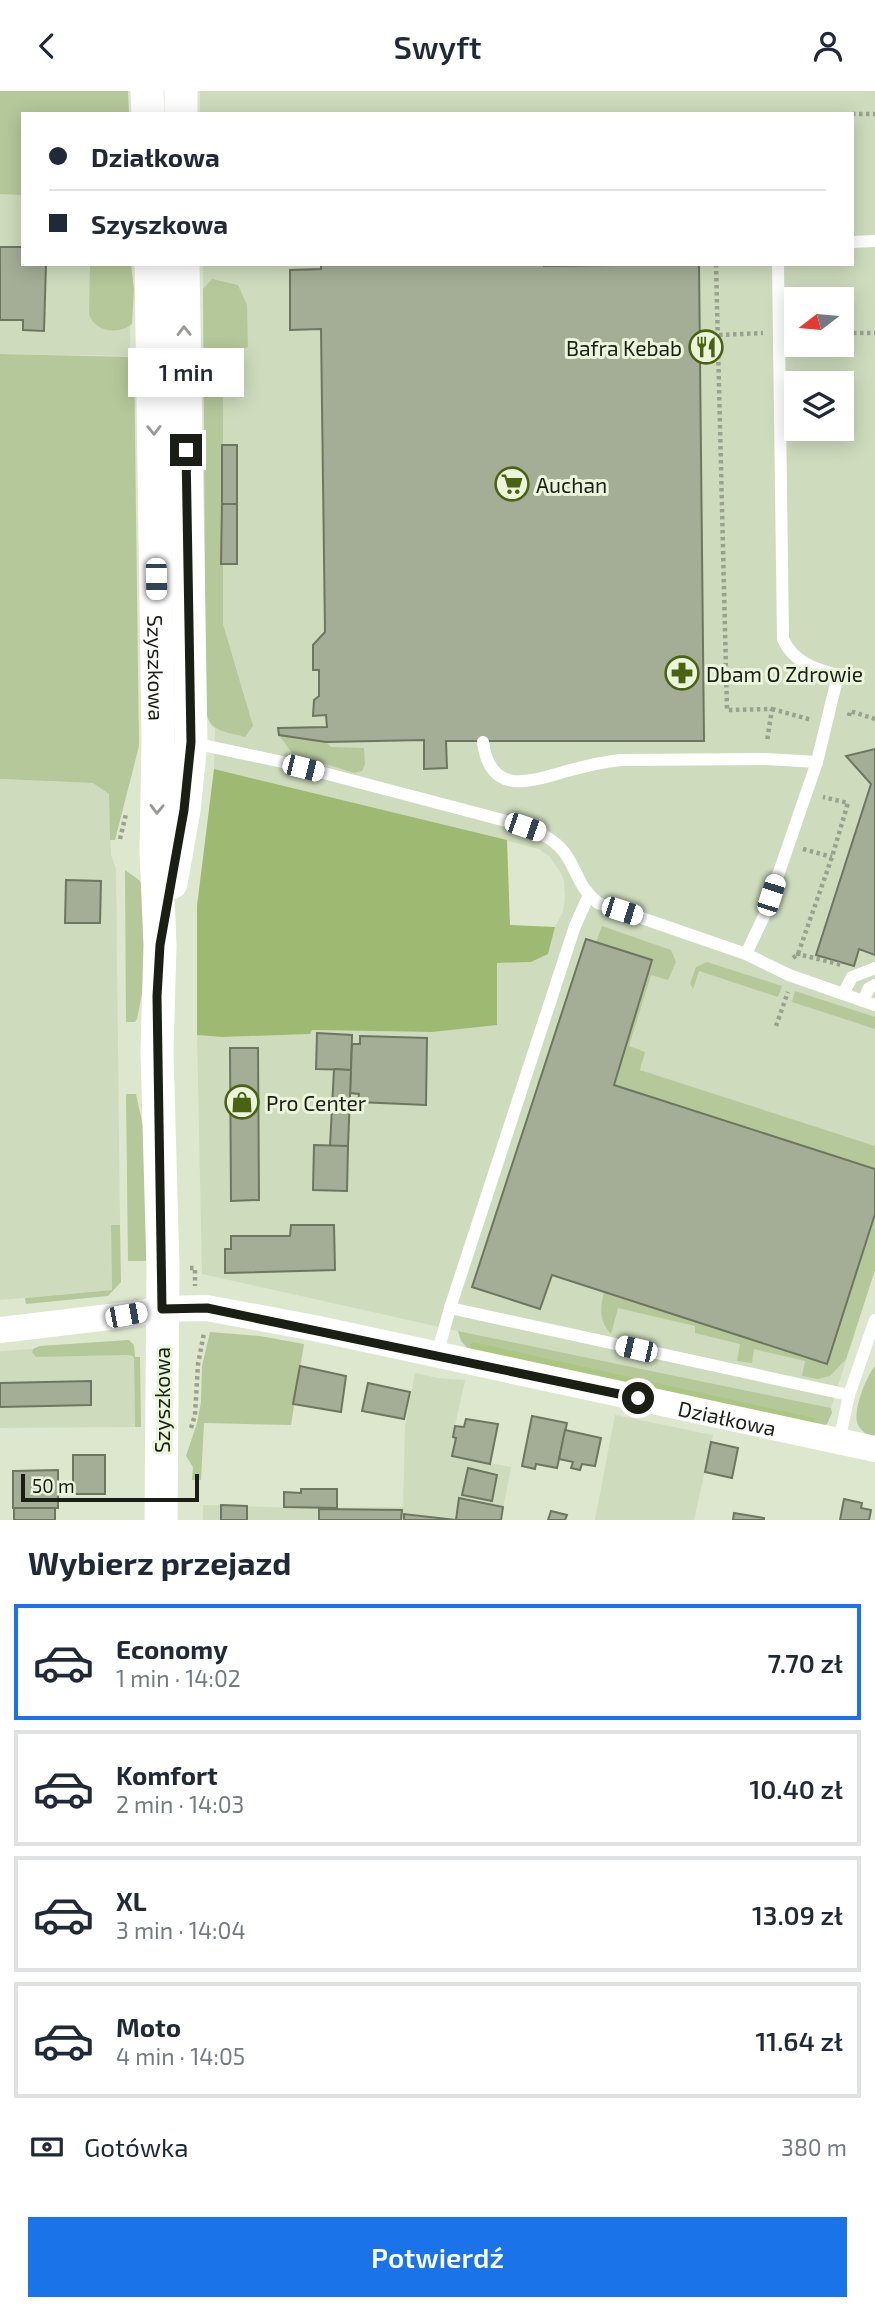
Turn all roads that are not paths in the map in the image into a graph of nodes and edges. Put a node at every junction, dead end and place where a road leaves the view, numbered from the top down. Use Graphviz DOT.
graph roads {
  1 [pos="147,91"];
  2 [pos="181,91"];
  3 [pos="148,112"];
  4 [pos="181,112"];
  5 [pos="875,241"];
  6 [pos="854,242"];
  7 [pos="151,266"];
  8 [pos="183,266"];
  9 [pos="778,266"];
  10 [pos="174,741"];
  11 [pos="483,742"];
  12 [pos="817,762"];
  13 [pos="589,895"];
  14 [pos="746,954"];
  15 [pos="875,968"];
  16 [pos="875,985"];
  17 [pos="843,994"];
  18 [pos="869,1003"];
  19 [pos="450,1308"];
  20 [pos="162,1309"];
  21 [pos="875,1319"];
  22 [pos="0,1330"];
  23 [pos="437,1355"];
  24 [pos="849,1395"];
  25 [pos="839,1441"];
  26 [pos="875,1449"];
  27 [pos="161,1520"];
  1 -- 3 [label="street"];
  2 -- 4 [label="street"];
  5 -- 6 [label="lane"];
  7 -- 10 [label="street, Szyszkowa, one-way"];
  10 -- 8 [label="street, Szyszkowa, one-way"];
  9 -- 12 [label="lane"];
  10 -- 13 [label="lane"];
  10 -- 20 [label="street, Szyszkowa"];
  11 -- 12 [label="lane"];
  12 -- 14 [label="lane"];
  13 -- 14 [label="lane"];
  13 -- 19 [label="lane"];
  14 -- 17 [label="lane"];
  15 -- 17 [label="lane"];
  16 -- 18 [label="lane"];
  17 -- 18 [label="lane"];
  19 -- 23 [label="lane"];
  19 -- 24 [label="lane"];
  20 -- 22 [label="street, Działkowa"];
  20 -- 23 [label="street, Działkowa"];
  20 -- 27 [label="street, Szyszkowa"];
  21 -- 24 [label="lane"];
  23 -- 25 [label="street, Działkowa"];
  24 -- 25 [label="lane"];
  25 -- 26 [label="street, Działkowa"];
}
